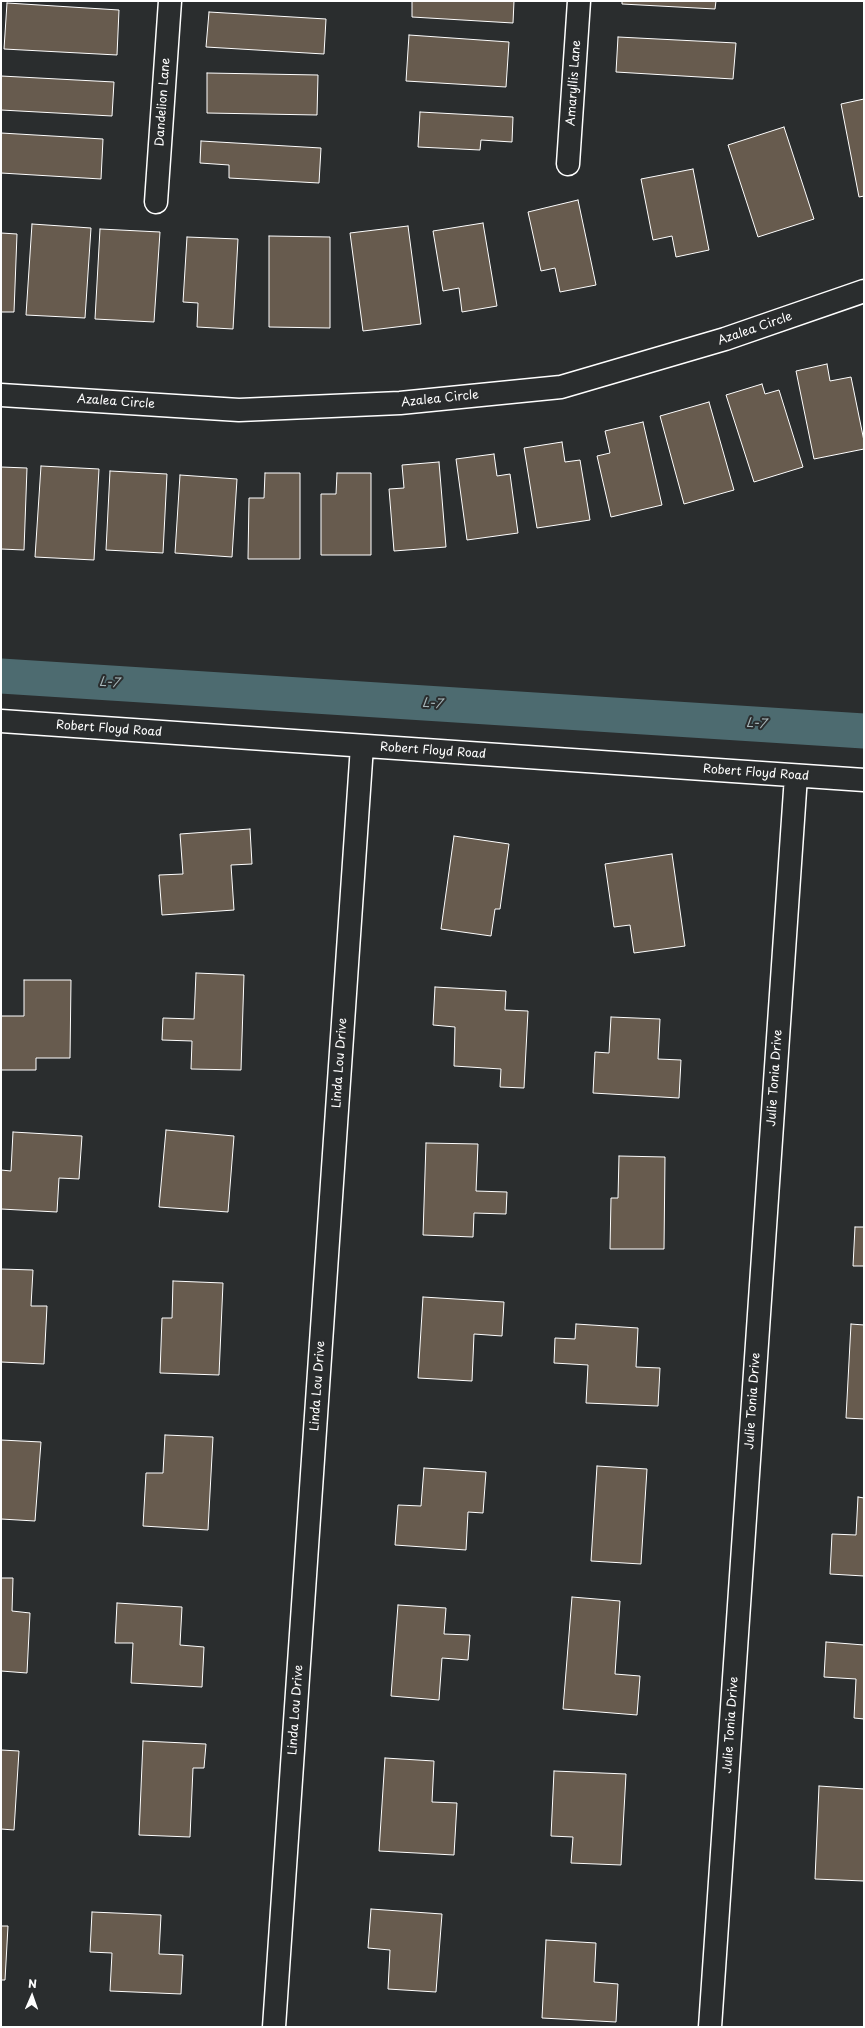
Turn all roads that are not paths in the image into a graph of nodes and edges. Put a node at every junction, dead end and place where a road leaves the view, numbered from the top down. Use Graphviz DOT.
graph roads {
  1 [pos="170,1"];
  2 [pos="579,1"];
  3 [pos="568,164"];
  4 [pos="156,202"];
  5 [pos="864,291"];
  6 [pos="1,395"];
  7 [pos="1,721"];
  8 [pos="362,746"];
  9 [pos="796,776"];
  10 [pos="864,780"];
  11 [pos="274,2027"];
  12 [pos="710,2027"];
  1 -- 4 [label="street, Dandelion Lane"];
  2 -- 3 [label="street, Amaryllis Lane"];
  5 -- 6 [label="street, Azalea Circle"];
  7 -- 8 [label="street, Robert Floyd Road"];
  8 -- 9 [label="street, Robert Floyd Road"];
  8 -- 11 [label="street, Linda Lou Drive"];
  9 -- 10 [label="street, Robert Floyd Road"];
  9 -- 12 [label="street, Julie Tonia Drive"];
}
